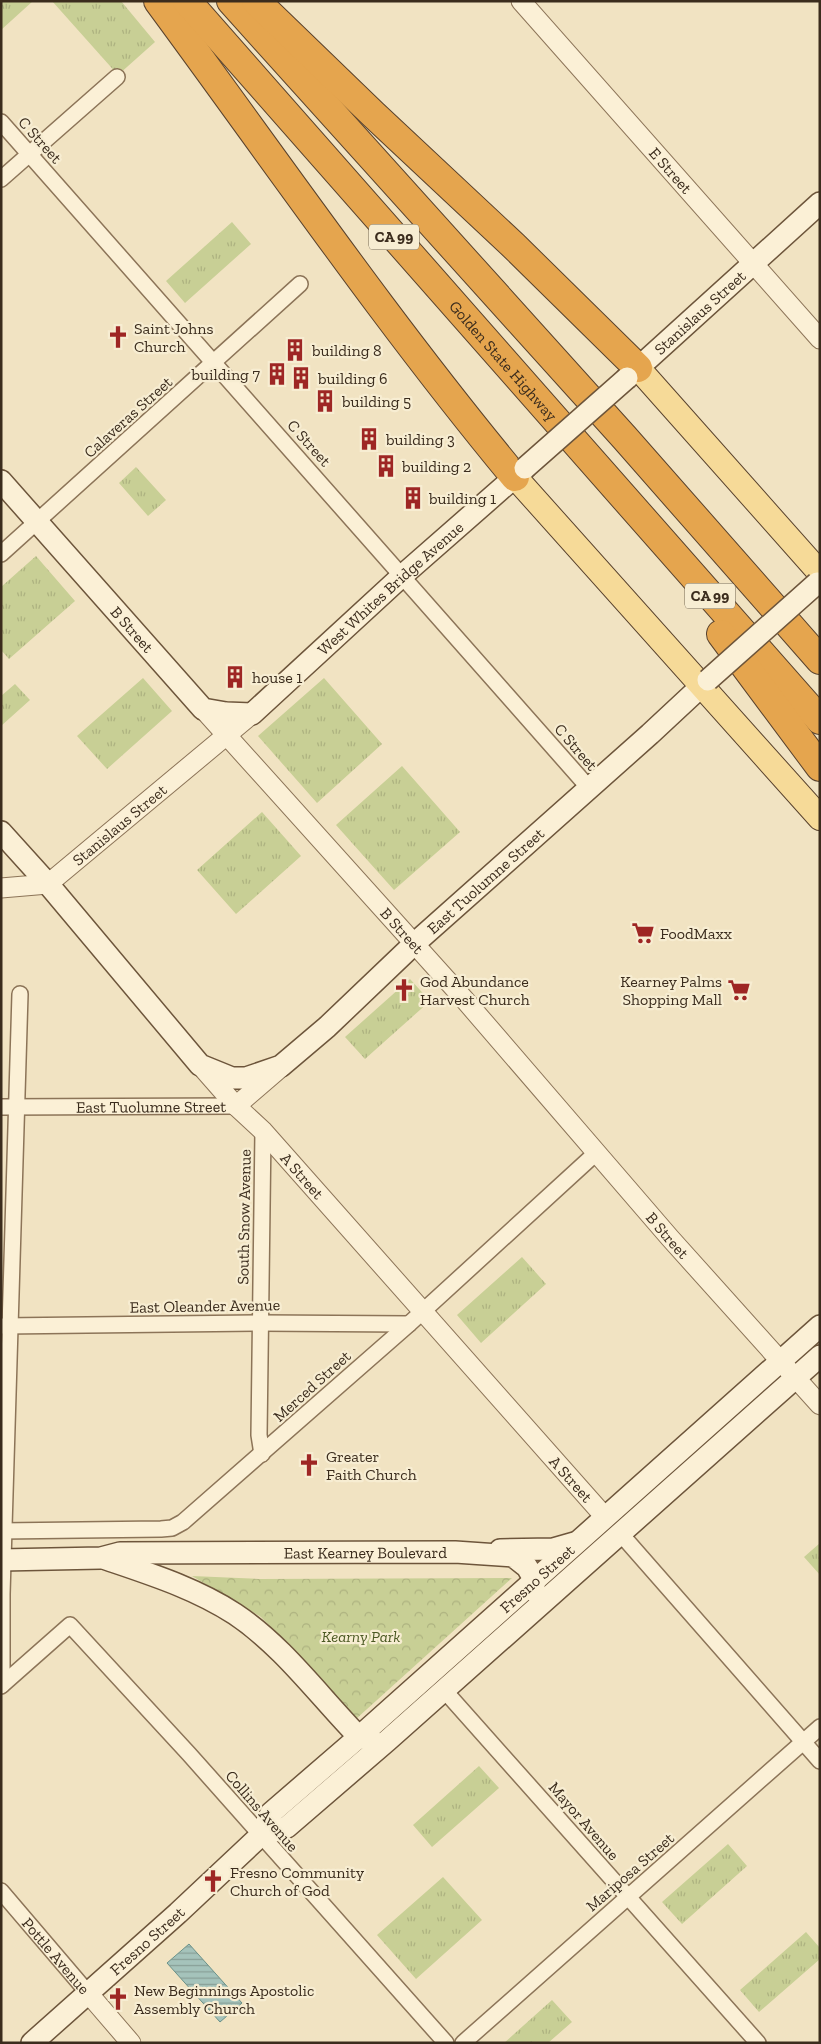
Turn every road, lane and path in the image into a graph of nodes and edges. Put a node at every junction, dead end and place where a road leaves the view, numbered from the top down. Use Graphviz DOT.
graph roads {
  1 [pos="158,1"];
  2 [pos="187,1"];
  3 [pos="231,1"];
  4 [pos="256,1"];
  5 [pos="520,1"];
  6 [pos="117,77"];
  7 [pos="1,122"];
  8 [pos="30,154"];
  9 [pos="1,179"];
  10 [pos="820,203"];
  11 [pos="752,263"];
  12 [pos="300,284"];
  13 [pos="820,339"];
  14 [pos="214,362"];
  15 [pos="633,373"];
  16 [pos="578,421"];
  17 [pos="624,437"];
  18 [pos="520,472"];
  19 [pos="600,472"];
  20 [pos="1,481"];
  21 [pos="37,522"];
  22 [pos="1,554"];
  23 [pos="403,575"];
  24 [pos="819,579"];
  25 [pos="820,635"];
  26 [pos="820,660"];
  27 [pos="705,683"];
  28 [pos="203,709"];
  29 [pos="252,714"];
  30 [pos="820,720"];
  31 [pos="226,733"];
  32 [pos="820,767"];
  33 [pos="589,788"];
  34 [pos="820,818"];
  35 [pos="1,832"];
  36 [pos="48,884"];
  37 [pos="1,888"];
  38 [pos="414,944"];
  39 [pos="20,994"];
  40 [pos="200,1065"];
  41 [pos="282,1066"];
  42 [pos="17,1106"];
  43 [pos="236,1106"];
  44 [pos="1,1107"];
  45 [pos="263,1131"];
  46 [pos="596,1153"];
  47 [pos="415,1318"];
  48 [pos="260,1323"];
  49 [pos="6,1326"];
  50 [pos="820,1326"];
  51 [pos="820,1356"];
  52 [pos="780,1361"];
  53 [pos="795,1377"];
  54 [pos="820,1405"];
  55 [pos="262,1454"];
  56 [pos="605,1518"];
  57 [pos="3,1531"];
  58 [pos="620,1533"];
  59 [pos="578,1541"];
  60 [pos="455,1552"];
  61 [pos="101,1558"];
  62 [pos="2,1560"];
  63 [pos="534,1579"];
  64 [pos="2,1594"];
  65 [pos="490,1649"];
  66 [pos="2,1686"];
  67 [pos="444,1690"];
  68 [pos="820,1727"];
  69 [pos="358,1737"];
  70 [pos="388,1740"];
  71 [pos="803,1742"];
  72 [pos="820,1761"];
  73 [pos="260,1836"];
  74 [pos="1,1891"];
  75 [pos="628,1897"];
  76 [pos="88,1992"];
  77 [pos="32,2043"];
  78 [pos="132,2043"];
  79 [pos="446,2043"];
  80 [pos="462,2043"];
  81 [pos="758,2043"];
  1 -- 18 [label="highway"];
  2 -- 19 [label="highway, Golden State Highway / CA 99"];
  3 -- 17 [label="highway, CA 99"];
  4 -- 15 [label="highway"];
  5 -- 11 [label="street, E Street"];
  6 -- 8 [label="street"];
  7 -- 8 [label="street, C Street"];
  8 -- 9 [label="street"];
  8 -- 14 [label="street, C Street"];
  10 -- 11 [label="main road, Stanislaus Street"];
  11 -- 13 [label="street, E Street"];
  11 -- 15 [label="main road, Stanislaus Street"];
  12 -- 14 [label="street, Calaveras Street"];
  14 -- 21 [label="street, Calaveras Street"];
  14 -- 23 [label="street, C Street"];
  15 -- 16 [label="main road, Stanislaus Street, bridge"];
  15 -- 24 [label="main road"];
  16 -- 18 [label="main road, West Whites Bridge Avenue, bridge"];
  17 -- 25 [label="highway"];
  17 -- 26 [label="highway, CA 99"];
  18 -- 23 [label="main road, West Whites Bridge Avenue"];
  18 -- 27 [label="main road"];
  19 -- 30 [label="highway, Golden State Highway / CA 99"];
  19 -- 32 [label="highway"];
  20 -- 21 [label="main road, B Street"];
  21 -- 22 [label="street, Calaveras Street"];
  21 -- 28 [label="main road, B Street"];
  23 -- 29 [label="main road, West Whites Bridge Avenue"];
  23 -- 33 [label="street, C Street"];
  24 -- 27 [label="main road, East Tuolumne Street, bridge"];
  27 -- 33 [label="main road, East Tuolumne Street"];
  27 -- 34 [label="main road"];
  28 -- 29 [label="main road"];
  28 -- 31 [label="street, B Street"];
  29 -- 31 [label="street, West Whites Bridge Avenue"];
  31 -- 36 [label="street, Stanislaus Street"];
  31 -- 38 [label="street, B Street"];
  33 -- 38 [label="main road, East Tuolumne Street"];
  35 -- 36 [label="main road, A Street"];
  36 -- 37 [label="street"];
  36 -- 40 [label="main road, A Street"];
  38 -- 41 [label="main road, East Tuolumne Street"];
  38 -- 46 [label="street, B Street"];
  39 -- 42 [label="street"];
  40 -- 41 [label="main road"];
  40 -- 43 [label="street, A Street"];
  41 -- 43 [label="street, East Tuolumne Street"];
  42 -- 43 [label="street, East Tuolumne Street"];
  42 -- 44 [label="street, East Tuolumne Street"];
  42 -- 49 [label="street"];
  43 -- 45 [label="street, A Street"];
  45 -- 47 [label="street, A Street"];
  45 -- 48 [label="street, South Snow Avenue"];
  46 -- 47 [label="street, Merced Street"];
  46 -- 52 [label="street, B Street"];
  47 -- 48 [label="street, East Oleander Avenue"];
  47 -- 55 [label="street, Merced Street"];
  47 -- 56 [label="street, A Street"];
  48 -- 49 [label="street, East Oleander Avenue"];
  48 -- 55 [label="street, South Snow Avenue"];
  49 -- 57 [label="street"];
  50 -- 52 [label="main road, Fresno Street"];
  51 -- 53 [label="main road, Fresno Street"];
  52 -- 53 [label="street, B Street"];
  52 -- 56 [label="main road, Fresno Street"];
  53 -- 54 [label="street, B Street"];
  53 -- 58 [label="main road, Fresno Street"];
  55 -- 57 [label="street, Merced Street"];
  56 -- 59 [label="main road, Fresno Street"];
  57 -- 62 [label="street"];
  58 -- 65 [label="main road, Fresno Street"];
  58 -- 71 [label="street"];
  59 -- 60 [label="main road"];
  59 -- 63 [label="main road, Fresno Street"];
  60 -- 61 [label="main road, East Kearney Boulevard"];
  60 -- 63 [label="main road, East Kearney Boulevard"];
  61 -- 62 [label="main road, East Kearney Boulevard"];
  61 -- 69 [label="main road, East Kearney Boulevard"];
  62 -- 64 [label="street"];
  63 -- 65 [label="main road"];
  63 -- 69 [label="main road, Fresno Street"];
  64 -- 66 [label="street"];
  65 -- 67 [label="main road, Fresno Street"];
  66 -- 73 [label="street, Collins Avenue"];
  67 -- 70 [label="main road, Fresno Street"];
  67 -- 75 [label="street, Mayor Avenue"];
  68 -- 71 [label="street, Mariposa Street"];
  69 -- 70 [label="main road"];
  69 -- 73 [label="main road, Fresno Street"];
  70 -- 73 [label="main road, Fresno Street"];
  71 -- 72 [label="street"];
  71 -- 75 [label="street, Mariposa Street"];
  73 -- 76 [label="main road, Fresno Street"];
  73 -- 79 [label="street, Collins Avenue"];
  74 -- 76 [label="street, Pottle Avenue"];
  75 -- 80 [label="street, Mariposa Street"];
  75 -- 81 [label="street, Mayor Avenue"];
  76 -- 77 [label="main road, Fresno Street"];
  76 -- 78 [label="street, Pottle Avenue"];
}
